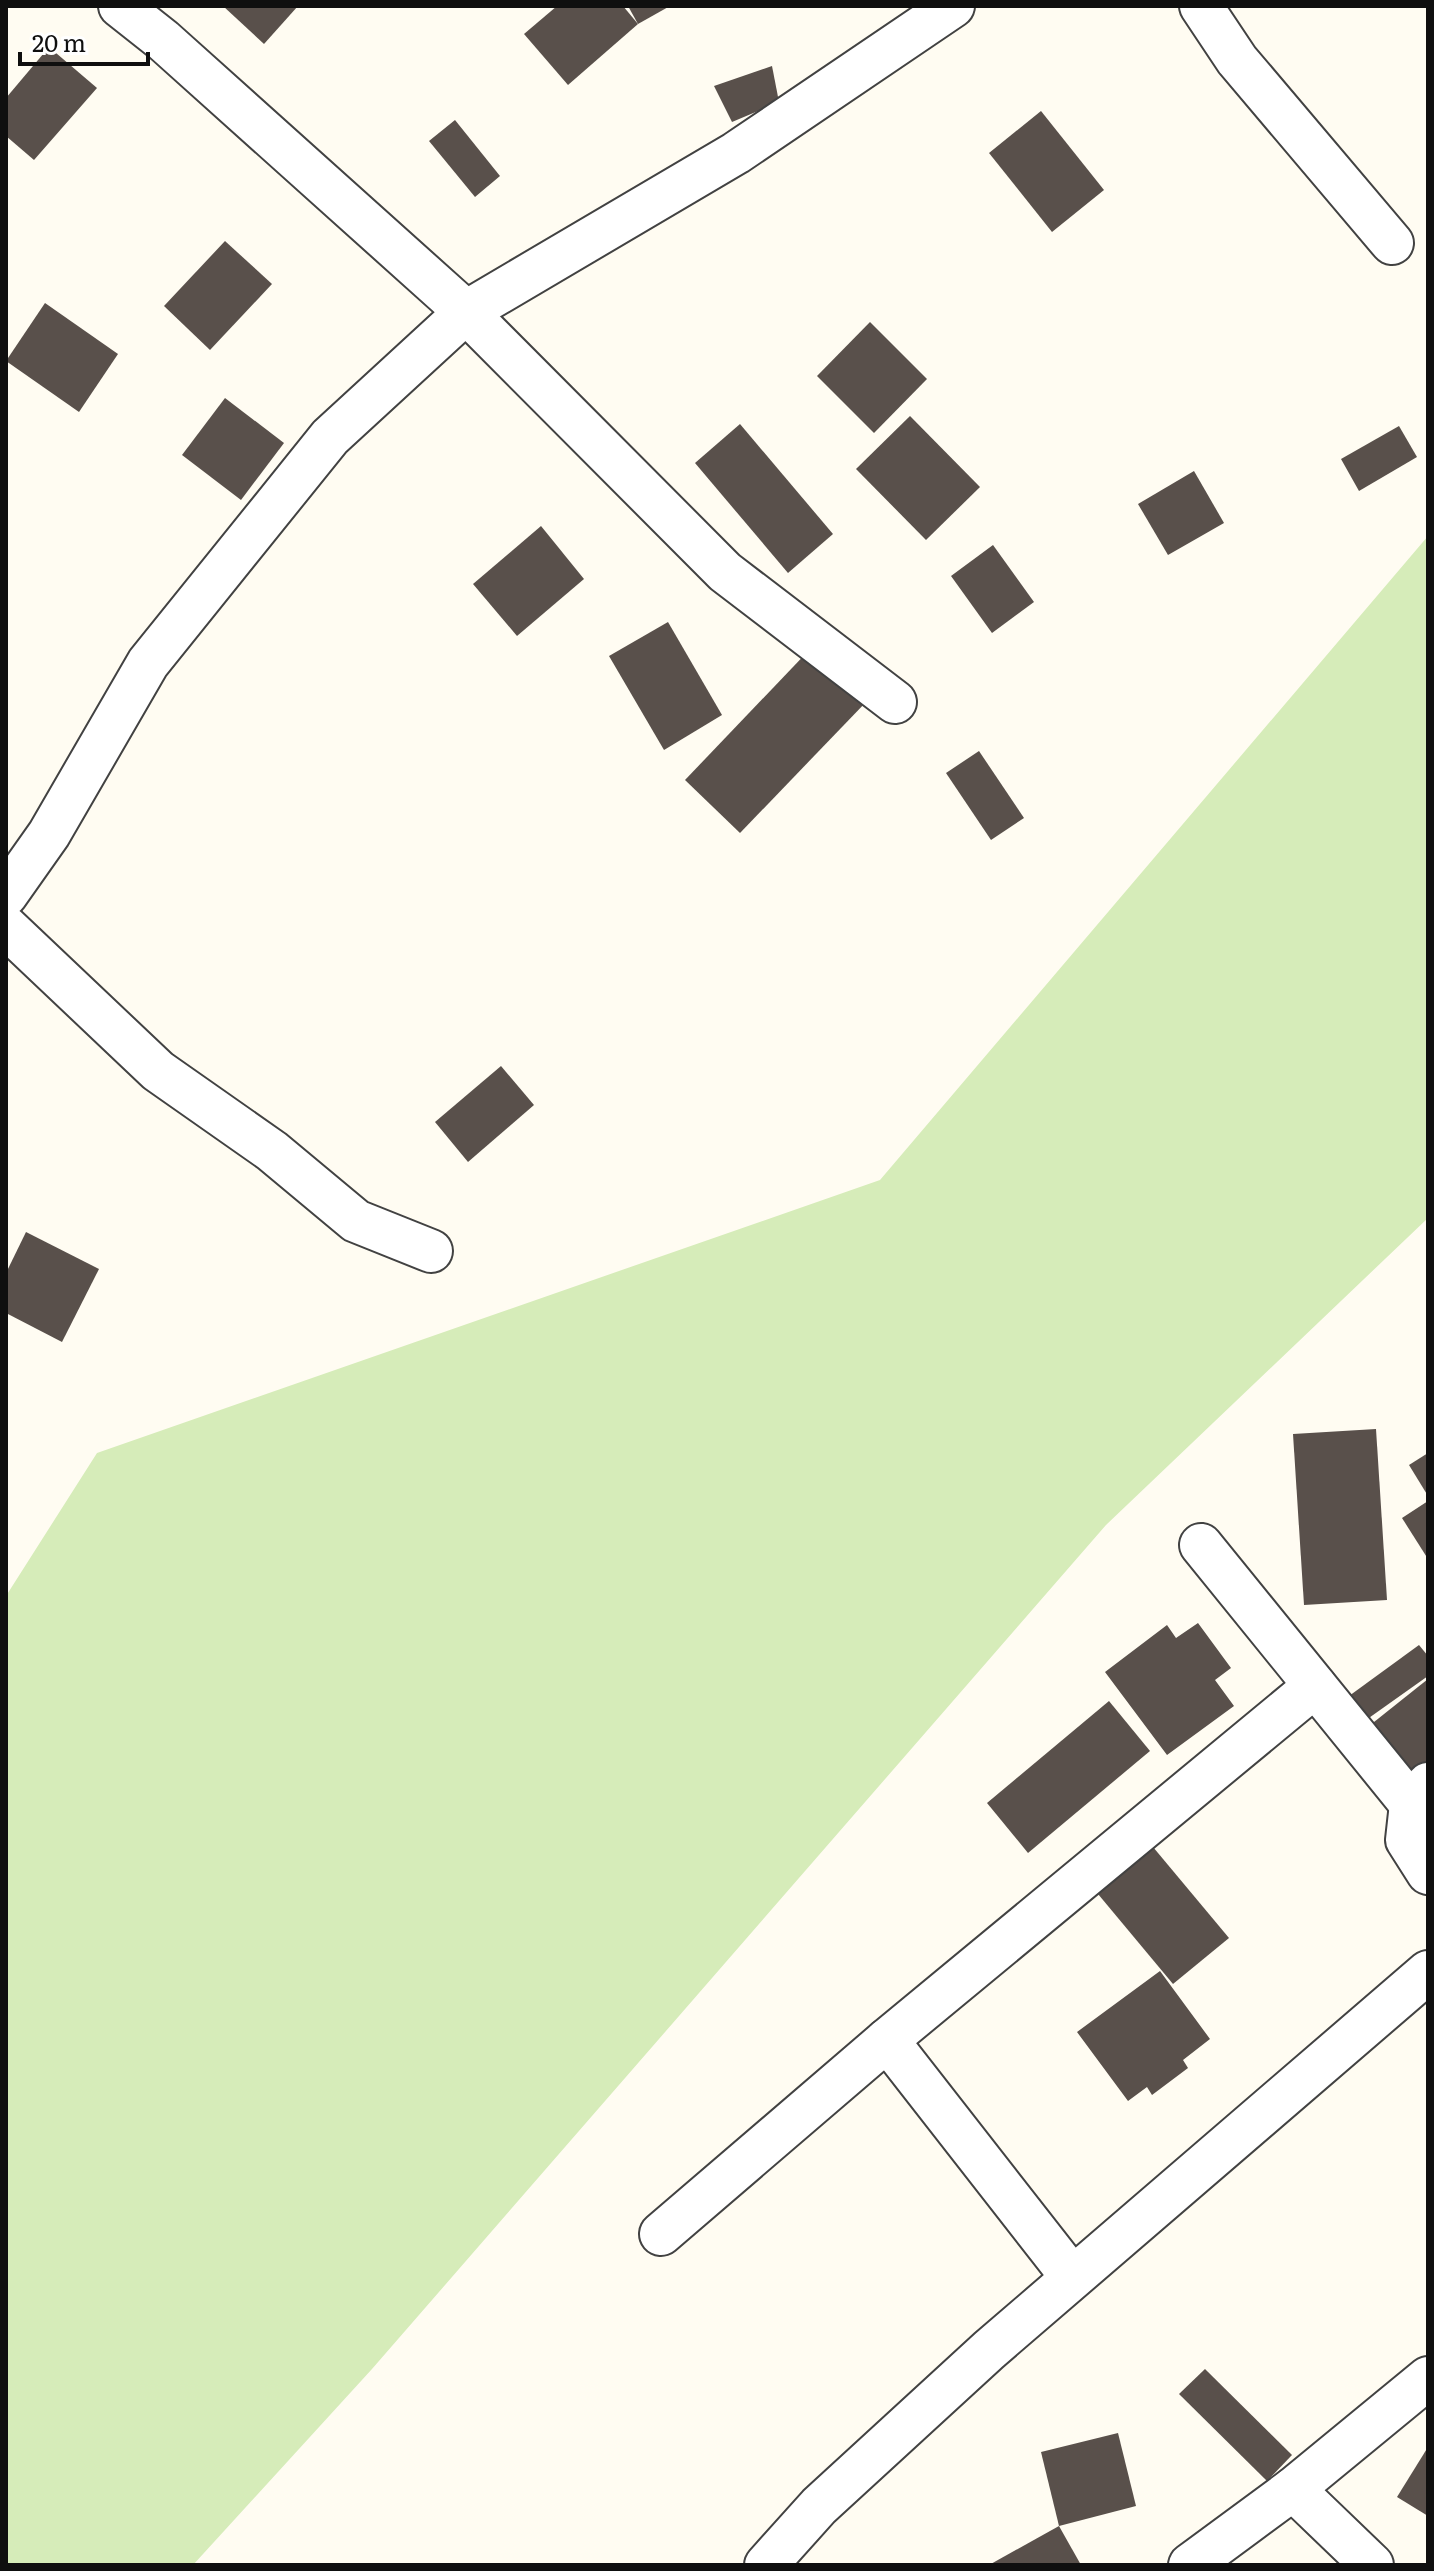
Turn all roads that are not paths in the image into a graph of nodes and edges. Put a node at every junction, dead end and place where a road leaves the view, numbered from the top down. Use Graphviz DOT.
graph roads {
  1 [pos="120,6"];
  2 [pos="953,6"];
  3 [pos="1201,6"];
  4 [pos="1392,243"];
  5 [pos="466,312"];
  6 [pos="895,702"];
  7 [pos="6,895"];
  8 [pos="6,927"];
  9 [pos="431,1251"];
  10 [pos="1201,1545"];
  11 [pos="1315,1686"];
  12 [pos="1419,1794"];
  13 [pos="1428,1873"];
  14 [pos="1428,1972"];
  15 [pos="887,2040"];
  16 [pos="661,2234"];
  17 [pos="1072,2277"];
  18 [pos="1428,2378"];
  19 [pos="1293,2489"];
  20 [pos="766,2565"];
  21 [pos="1190,2565"];
  22 [pos="1372,2565"];
  1 -- 5 [label="street"];
  2 -- 5 [label="street"];
  3 -- 4 [label="street"];
  5 -- 6 [label="street"];
  5 -- 7 [label="street"];
  8 -- 9 [label="street"];
  10 -- 11 [label="street"];
  11 -- 12 [label="street"];
  11 -- 15 [label="street"];
  12 -- 13 [label="street"];
  14 -- 17 [label="street"];
  15 -- 16 [label="street"];
  15 -- 17 [label="street"];
  17 -- 20 [label="street"];
  18 -- 19 [label="street"];
  19 -- 21 [label="street"];
  19 -- 22 [label="street"];
}
